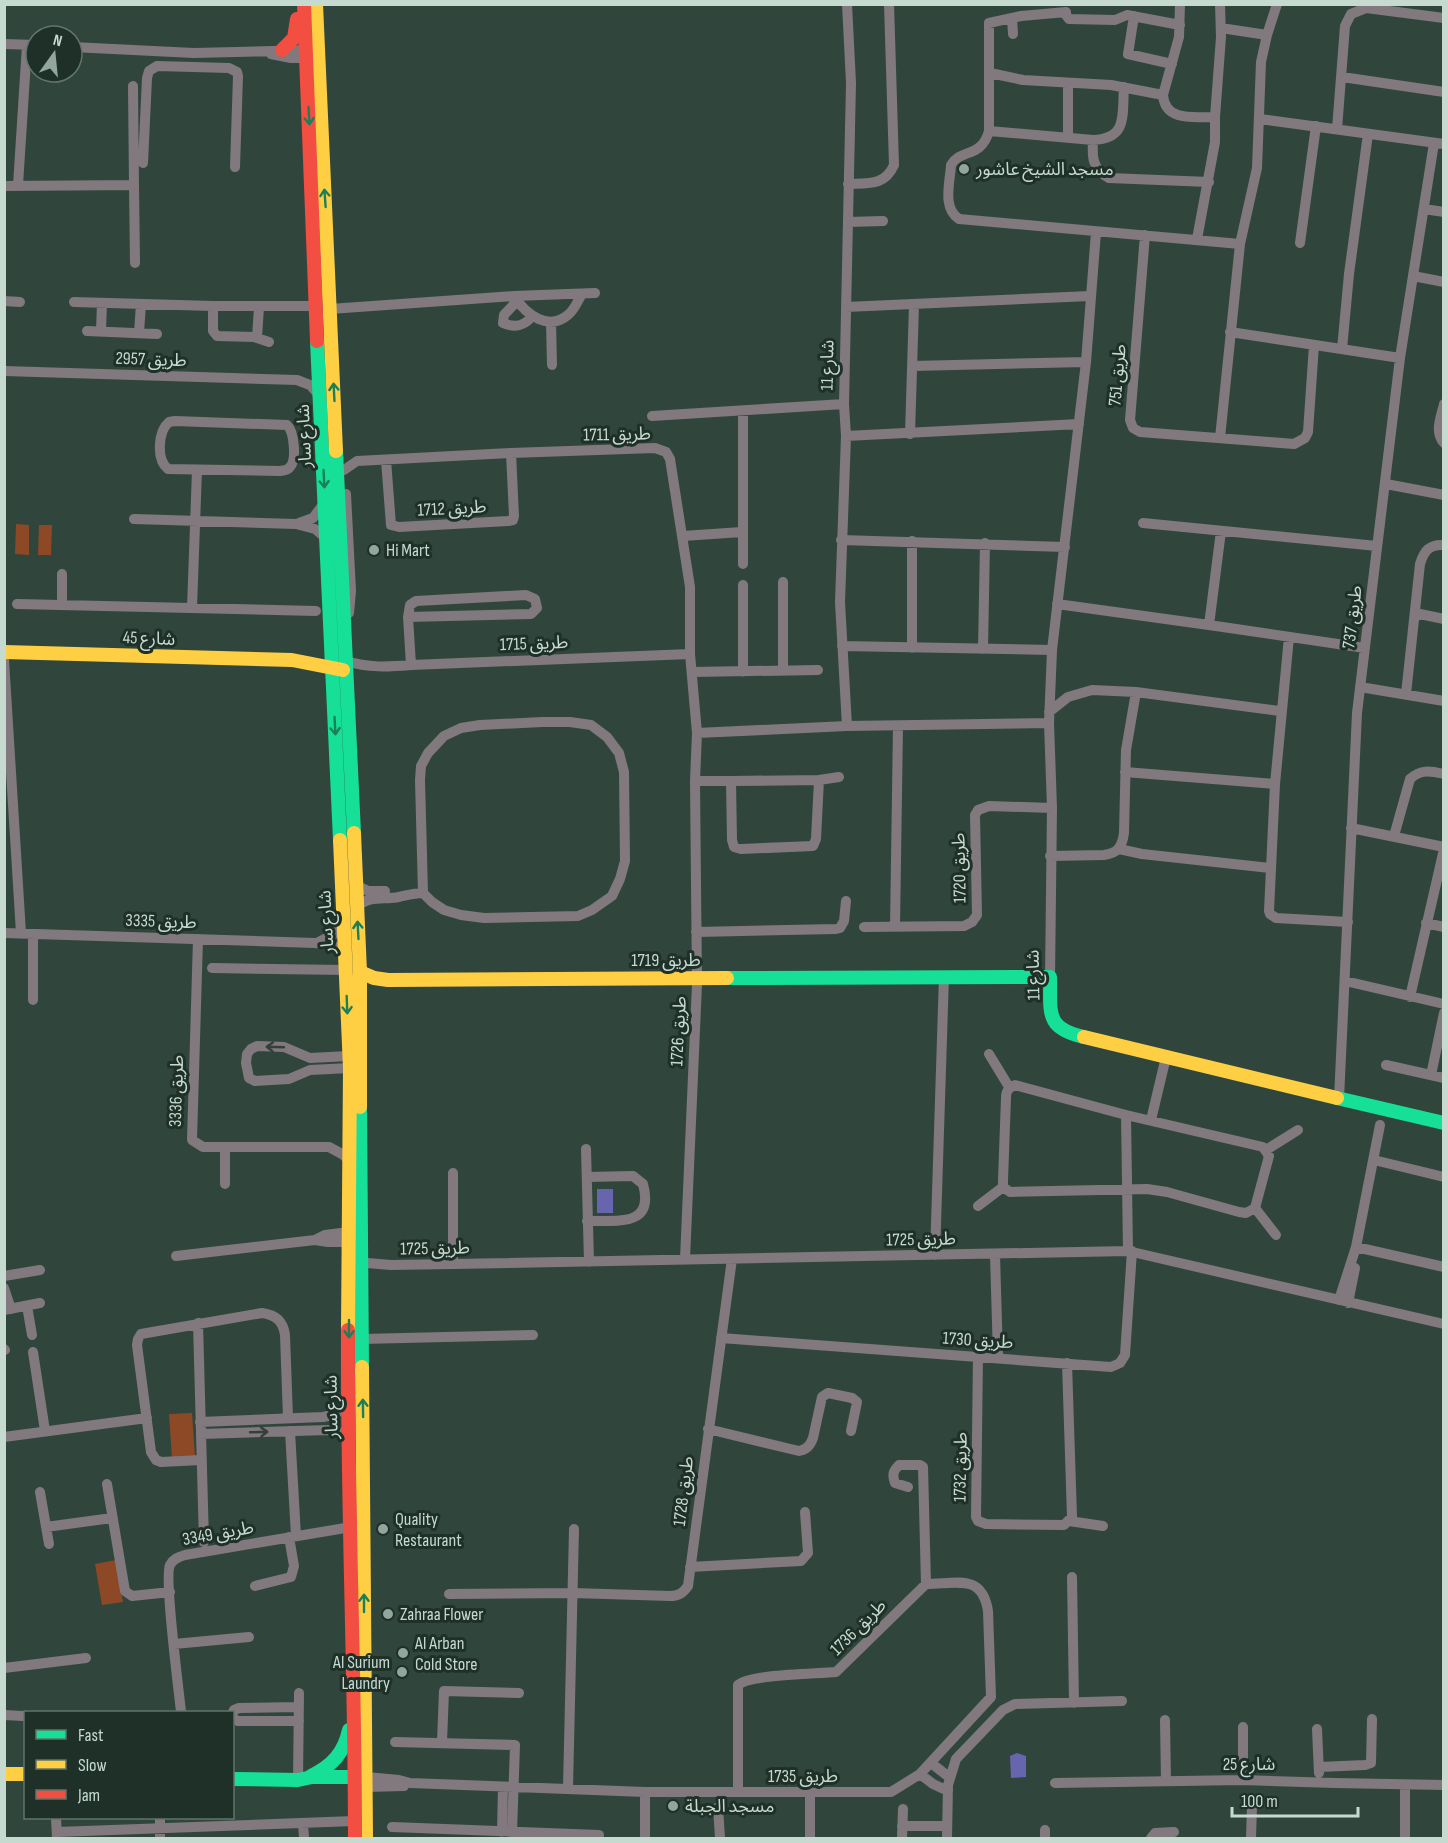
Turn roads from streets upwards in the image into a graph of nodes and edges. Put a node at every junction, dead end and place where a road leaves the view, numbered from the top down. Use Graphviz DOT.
graph roads {
  1 [pos="297,4"];
  2 [pos="304,4"];
  3 [pos="847,4"];
  4 [pos="889,4"];
  5 [pos="1180,4"];
  6 [pos="1220,4"];
  7 [pos="1277,4"];
  8 [pos="318,7"];
  9 [pos="1067,8"];
  10 [pos="1131,12"];
  11 [pos="1012,18"];
  12 [pos="1443,18"];
  13 [pos="1180,25"];
  14 [pos="1221,28"];
  15 [pos="1013,34"];
  16 [pos="1267,35"];
  17 [pos="4,44"];
  18 [pos="24,45"];
  19 [pos="84,48"];
  20 [pos="282,50"];
  21 [pos="265,52"];
  22 [pos="194,53"];
  23 [pos="311,54"];
  24 [pos="1172,64"];
  25 [pos="193,67"];
  26 [pos="990,73"];
  27 [pos="1342,77"];
  28 [pos="1068,83"];
  29 [pos="28,84"];
  30 [pos="132,86"];
  31 [pos="1124,87"];
  32 [pos="1443,92"];
  33 [pos="1163,95"];
  34 [pos="1215,117"];
  35 [pos="1260,119"];
  36 [pos="1316,126"];
  37 [pos="1337,129"];
  38 [pos="989,131"];
  39 [pos="1368,134"];
  40 [pos="1068,137"];
  41 [pos="1093,140"];
  42 [pos="1439,143"];
  43 [pos="143,164"];
  44 [pos="235,167"];
  45 [pos="1209,182"];
  46 [pos="848,184"];
  47 [pos="18,185"];
  48 [pos="134,185"];
  49 [pos="4,186"];
  50 [pos="1424,209"];
  51 [pos="1443,212"];
  52 [pos="883,221"];
  53 [pos="848,222"];
  54 [pos="1096,232"];
  55 [pos="1145,235"];
  56 [pos="1197,239"];
  57 [pos="1300,243"];
  58 [pos="1240,244"];
  59 [pos="135,263"];
  60 [pos="1413,276"];
  61 [pos="1443,282"];
  62 [pos="595,293"];
  63 [pos="582,294"];
  64 [pos="1090,296"];
  65 [pos="515,299"];
  66 [pos="4,301"];
  67 [pos="21,302"];
  68 [pos="74,303"];
  69 [pos="102,303"];
  70 [pos="141,304"];
  71 [pos="914,304"];
  72 [pos="213,306"];
  73 [pos="315,306"];
  74 [pos="259,307"];
  75 [pos="846,307"];
  76 [pos="330,309"];
  77 [pos="532,316"];
  78 [pos="551,322"];
  79 [pos="87,331"];
  80 [pos="101,332"];
  81 [pos="1230,332"];
  82 [pos="139,333"];
  83 [pos="157,334"];
  84 [pos="257,338"];
  85 [pos="269,342"];
  86 [pos="1314,345"];
  87 [pos="1342,349"];
  88 [pos="319,358"];
  89 [pos="1400,358"];
  90 [pos="1086,362"];
  91 [pos="552,365"];
  92 [pos="912,366"];
  93 [pos="4,371"];
  94 [pos="297,380"];
  95 [pos="321,399"];
  96 [pos="844,404"];
  97 [pos="1443,404"];
  98 [pos="743,411"];
  99 [pos="335,416"];
  100 [pos="652,416"];
  101 [pos="1078,424"];
  102 [pos="910,434"];
  103 [pos="846,436"];
  104 [pos="1220,438"];
  105 [pos="1443,443"];
  106 [pos="343,452"];
  107 [pos="511,453"];
  108 [pos="386,460"];
  109 [pos="357,461"];
  110 [pos="197,470"];
  111 [pos="344,470"];
  112 [pos="1386,484"];
  113 [pos="1443,495"];
  114 [pos="325,502"];
  115 [pos="134,519"];
  116 [pos="195,520"];
  117 [pos="1143,523"];
  118 [pos="296,524"];
  119 [pos="1221,531"];
  120 [pos="742,532"];
  121 [pos="683,536"];
  122 [pos="327,540"];
  123 [pos="841,540"];
  124 [pos="912,541"];
  125 [pos="986,543"];
  126 [pos="1443,545"];
  127 [pos="1377,546"];
  128 [pos="1065,547"];
  129 [pos="743,564"];
  130 [pos="62,574"];
  131 [pos="783,582"];
  132 [pos="743,585"];
  133 [pos="17,604"];
  134 [pos="1057,604"];
  135 [pos="62,605"];
  136 [pos="192,608"];
  137 [pos="316,610"];
  138 [pos="1415,613"];
  139 [pos="408,617"];
  140 [pos="1443,619"];
  141 [pos="1209,625"];
  142 [pos="345,630"];
  143 [pos="1289,637"];
  144 [pos="842,646"];
  145 [pos="912,648"];
  146 [pos="1365,648"];
  147 [pos="983,649"];
  148 [pos="1052,650"];
  149 [pos="4,652"];
  150 [pos="690,654"];
  151 [pos="4,660"];
  152 [pos="339,664"];
  153 [pos="411,664"];
  154 [pos="818,670"];
  155 [pos="783,671"];
  156 [pos="692,672"];
  157 [pos="743,672"];
  158 [pos="1360,687"];
  159 [pos="1136,692"];
  160 [pos="1406,694"];
  161 [pos="1443,701"];
  162 [pos="1280,711"];
  163 [pos="1049,717"];
  164 [pos="847,726"];
  165 [pos="898,726"];
  166 [pos="697,733"];
  167 [pos="1125,772"];
  168 [pos="1443,774"];
  169 [pos="839,777"];
  170 [pos="695,780"];
  171 [pos="819,780"];
  172 [pos="731,781"];
  173 [pos="1275,784"];
  174 [pos="1052,808"];
  175 [pos="1351,828"];
  176 [pos="1394,836"];
  177 [pos="1443,848"];
  178 [pos="1119,849"];
  179 [pos="1050,856"];
  180 [pos="1270,868"];
  181 [pos="356,885"];
  182 [pos="409,893"];
  183 [pos="423,893"];
  184 [pos="846,901"];
  185 [pos="357,907"];
  186 [pos="344,918"];
  187 [pos="1348,922"];
  188 [pos="1426,923"];
  189 [pos="864,927"];
  190 [pos="895,927"];
  191 [pos="1443,927"];
  192 [pos="696,932"];
  193 [pos="4,933"];
  194 [pos="21,933"];
  195 [pos="33,934"];
  196 [pos="198,939"];
  197 [pos="315,943"];
  198 [pos="346,952"];
  199 [pos="212,968"];
  200 [pos="353,971"];
  201 [pos="944,976"];
  202 [pos="1050,977"];
  203 [pos="697,978"];
  204 [pos="388,980"];
  205 [pos="1345,981"];
  206 [pos="360,995"];
  207 [pos="1410,997"];
  208 [pos="33,1000"];
  209 [pos="1443,1004"];
  210 [pos="1443,1013"];
  211 [pos="989,1054"];
  212 [pos="1166,1057"];
  213 [pos="350,1062"];
  214 [pos="1386,1065"];
  215 [pos="1431,1075"];
  216 [pos="1443,1078"];
  217 [pos="1010,1088"];
  218 [pos="1339,1099"];
  219 [pos="1126,1115"];
  220 [pos="1151,1120"];
  221 [pos="1443,1123"];
  222 [pos="1380,1125"];
  223 [pos="1298,1130"];
  224 [pos="350,1133"];
  225 [pos="225,1147"];
  226 [pos="329,1147"];
  227 [pos="586,1149"];
  228 [pos="1266,1150"];
  229 [pos="1374,1160"];
  230 [pos="350,1161"];
  231 [pos="453,1173"];
  232 [pos="586,1177"];
  233 [pos="1443,1177"];
  234 [pos="225,1184"];
  235 [pos="1004,1187"];
  236 [pos="1126,1191"];
  237 [pos="978,1206"];
  238 [pos="1255,1208"];
  239 [pos="587,1221"];
  240 [pos="1276,1235"];
  241 [pos="349,1237"];
  242 [pos="1356,1247"];
  243 [pos="1130,1251"];
  244 [pos="935,1255"];
  245 [pos="995,1255"];
  246 [pos="176,1256"];
  247 [pos="685,1259"];
  248 [pos="732,1259"];
  249 [pos="589,1262"];
  250 [pos="453,1264"];
  251 [pos="354,1266"];
  252 [pos="1443,1267"];
  253 [pos="40,1270"];
  254 [pos="4,1276"];
  255 [pos="4,1288"];
  256 [pos="1344,1301"];
  257 [pos="40,1303"];
  258 [pos="27,1306"];
  259 [pos="8,1310"];
  260 [pos="198,1323"];
  261 [pos="1443,1324"];
  262 [pos="32,1335"];
  263 [pos="533,1335"];
  264 [pos="721,1338"];
  265 [pos="361,1339"];
  266 [pos="33,1352"];
  267 [pos="978,1356"];
  268 [pos="998,1358"];
  269 [pos="1067,1363"];
  270 [pos="348,1406"];
  271 [pos="147,1418"];
  272 [pos="289,1418"];
  273 [pos="200,1422"];
  274 [pos="708,1429"];
  275 [pos="45,1431"];
  276 [pos="290,1431"];
  277 [pos="851,1431"];
  278 [pos="201,1434"];
  279 [pos="350,1434"];
  280 [pos="4,1437"];
  281 [pos="201,1460"];
  282 [pos="107,1484"];
  283 [pos="908,1488"];
  284 [pos="40,1492"];
  285 [pos="805,1512"];
  286 [pos="112,1518"];
  287 [pos="1069,1521"];
  288 [pos="1103,1526"];
  289 [pos="46,1527"];
  290 [pos="351,1527"];
  291 [pos="574,1529"];
  292 [pos="293,1537"];
  293 [pos="204,1542"];
  294 [pos="49,1544"];
  295 [pos="690,1567"];
  296 [pos="1072,1577"];
  297 [pos="926,1584"];
  298 [pos="255,1586"];
  299 [pos="170,1592"];
  300 [pos="449,1593"];
  301 [pos="573,1593"];
  302 [pos="249,1637"];
  303 [pos="174,1644"];
  304 [pos="86,1658"];
  305 [pos="4,1668"];
  306 [pos="299,1693"];
  307 [pos="519,1693"];
  308 [pos="355,1695"];
  309 [pos="1122,1701"];
  310 [pos="1074,1702"];
  311 [pos="299,1707"];
  312 [pos="181,1711"];
  313 [pos="234,1711"];
  314 [pos="4,1715"];
  315 [pos="23,1716"];
  316 [pos="234,1719"];
  317 [pos="1372,1719"];
  318 [pos="1165,1720"];
  319 [pos="298,1721"];
  320 [pos="1243,1727"];
  321 [pos="1317,1729"];
  322 [pos="394,1742"];
  323 [pos="441,1742"];
  324 [pos="931,1763"];
  325 [pos="1319,1767"];
  326 [pos="4,1774"];
  327 [pos="24,1774"];
  328 [pos="920,1774"];
  329 [pos="949,1777"];
  330 [pos="234,1779"];
  331 [pos="302,1779"];
  332 [pos="1243,1780"];
  333 [pos="1166,1781"];
  334 [pos="360,1782"];
  335 [pos="1319,1782"];
  336 [pos="1055,1783"];
  337 [pos="1405,1785"];
  338 [pos="1443,1785"];
  339 [pos="508,1787"];
  340 [pos="568,1788"];
  341 [pos="645,1791"];
  342 [pos="948,1791"];
  343 [pos="738,1792"];
  344 [pos="810,1793"];
  345 [pos="1252,1806"];
  346 [pos="718,1807"];
  347 [pos="903,1809"];
  348 [pos="56,1819"];
  349 [pos="354,1821"];
  350 [pos="303,1823"];
  351 [pos="903,1826"];
  352 [pos="947,1826"];
  353 [pos="392,1827"];
  354 [pos="160,1828"];
  355 [pos="507,1832"];
  356 [pos="1173,1832"];
  357 [pos="57,1835"];
  358 [pos="599,1835"];
  359 [pos="304,1839"];
  360 [pos="355,1839"];
  361 [pos="366,1839"];
  362 [pos="645,1839"];
  363 [pos="720,1839"];
  364 [pos="810,1839"];
  365 [pos="902,1839"];
  366 [pos="947,1839"];
  367 [pos="1151,1839"];
  368 [pos="1251,1839"];
  369 [pos="1405,1839"];
  1 -- 20 [label="street"];
  2 -- 23 [label="street, شارع سار"];
  3 -- 46 [label="street, شارع 11"];
  4 -- 46 [label="street"];
  5 -- 13 [label="street"];
  6 -- 14 [label="street"];
  7 -- 16 [label="street"];
  8 -- 23 [label="street, شارع سار"];
  9 -- 10 [label="street"];
  9 -- 11 [label="street"];
  10 -- 13 [label="street"];
  10 -- 24 [label="street"];
  11 -- 15 [label="street"];
  11 -- 26 [label="street"];
  12 -- 27 [label="street"];
  13 -- 24 [label="street"];
  14 -- 16 [label="street"];
  14 -- 34 [label="street"];
  16 -- 35 [label="street"];
  17 -- 18 [label="street"];
  19 -- 22 [label="street"];
  20 -- 21 [label="street"];
  20 -- 23 [label="street"];
  21 -- 22 [label="street"];
  21 -- 23 [label="street"];
  22 -- 25 [label="street"];
  23 -- 73 [label="street, شارع سار, one-way"];
  76 -- 23 [label="street, شارع سار, one-way"];
  24 -- 33 [label="street"];
  25 -- 43 [label="street"];
  25 -- 44 [label="street"];
  26 -- 28 [label="street"];
  26 -- 38 [label="street"];
  27 -- 32 [label="street"];
  27 -- 37 [label="street"];
  28 -- 31 [label="street"];
  28 -- 40 [label="street"];
  29 -- 47 [label="street"];
  30 -- 48 [label="street"];
  31 -- 33 [label="street"];
  31 -- 41 [label="street"];
  33 -- 34 [label="street"];
  34 -- 45 [label="street"];
  35 -- 36 [label="street"];
  35 -- 58 [label="street"];
  36 -- 37 [label="street"];
  36 -- 57 [label="street"];
  37 -- 39 [label="street"];
  38 -- 40 [label="street"];
  38 -- 54 [label="street"];
  39 -- 42 [label="street"];
  39 -- 87 [label="street"];
  40 -- 41 [label="street"];
  41 -- 45 [label="street"];
  42 -- 50 [label="street, طريق 737"];
  45 -- 56 [label="street"];
  46 -- 53 [label="street, شارع 11"];
  47 -- 48 [label="street"];
  47 -- 49 [label="street"];
  48 -- 59 [label="street"];
  50 -- 51 [label="street"];
  50 -- 60 [label="street, طريق 737"];
  52 -- 53 [label="street"];
  53 -- 75 [label="street, شارع 11"];
  54 -- 55 [label="street"];
  54 -- 64 [label="street, شارع 11"];
  55 -- 56 [label="street"];
  55 -- 104 [label="street, طريق 751"];
  56 -- 58 [label="street"];
  58 -- 81 [label="street"];
  60 -- 61 [label="street"];
  60 -- 89 [label="street, طريق 737"];
  62 -- 63 [label="street"];
  63 -- 65 [label="street"];
  63 -- 78 [label="street"];
  64 -- 71 [label="street"];
  64 -- 90 [label="street, شارع 11"];
  65 -- 76 [label="street"];
  65 -- 77 [label="street"];
  65 -- 77 [label="street"];
  66 -- 67 [label="street"];
  68 -- 69 [label="street"];
  69 -- 70 [label="street"];
  69 -- 80 [label="street"];
  70 -- 72 [label="street"];
  70 -- 82 [label="street"];
  71 -- 75 [label="street"];
  71 -- 92 [label="street"];
  72 -- 74 [label="street"];
  72 -- 84 [label="street"];
  73 -- 74 [label="street"];
  73 -- 88 [label="street, شارع سار"];
  74 -- 84 [label="street"];
  75 -- 96 [label="street, شارع 11"];
  99 -- 76 [label="street, شارع سار, one-way"];
  77 -- 78 [label="street"];
  78 -- 91 [label="street"];
  79 -- 80 [label="street"];
  80 -- 82 [label="street"];
  81 -- 86 [label="street"];
  81 -- 104 [label="street"];
  82 -- 83 [label="street"];
  84 -- 85 [label="street"];
  86 -- 87 [label="street"];
  86 -- 104 [label="street, طريق 751"];
  87 -- 89 [label="street"];
  88 -- 94 [label="street"];
  88 -- 95 [label="street, شارع سار"];
  89 -- 112 [label="street, طريق 737"];
  90 -- 92 [label="street"];
  90 -- 101 [label="street, شارع 11"];
  92 -- 102 [label="street"];
  93 -- 94 [label="street, طريق 2957"];
  94 -- 95 [label="street"];
  95 -- 114 [label="street, شارع سار, one-way"];
  96 -- 98 [label="street"];
  96 -- 103 [label="street, شارع 11"];
  97 -- 105 [label="street"];
  98 -- 100 [label="street"];
  98 -- 120 [label="street"];
  99 -- 106 [label="street"];
  99 -- 142 [label="street, شارع سار"];
  101 -- 102 [label="street"];
  101 -- 128 [label="street, شارع 11"];
  102 -- 103 [label="street"];
  103 -- 123 [label="street, شارع 11"];
  106 -- 109 [label="street"];
  106 -- 111 [label="street"];
  107 -- 108 [label="street, طريق 1711"];
  107 -- 108 [label="street, طريق 1712"];
  107 -- 121 [label="street, طريق 1711"];
  108 -- 109 [label="street, طريق 1711"];
  109 -- 111 [label="street"];
  110 -- 110 [label="street"];
  110 -- 116 [label="street"];
  111 -- 142 [label="street"];
  112 -- 113 [label="street"];
  112 -- 127 [label="street, طريق 737"];
  114 -- 118 [label="street"];
  114 -- 122 [label="street, شارع سار"];
  115 -- 116 [label="street"];
  116 -- 118 [label="street"];
  116 -- 136 [label="street"];
  117 -- 119 [label="street"];
  118 -- 122 [label="street"];
  119 -- 127 [label="street"];
  119 -- 141 [label="street"];
  120 -- 121 [label="street"];
  120 -- 129 [label="street"];
  121 -- 150 [label="street, طريق 1711"];
  122 -- 152 [label="street, شارع سار"];
  123 -- 124 [label="street"];
  123 -- 144 [label="street, شارع 11"];
  124 -- 125 [label="street"];
  124 -- 145 [label="street"];
  125 -- 128 [label="street"];
  125 -- 147 [label="street"];
  126 -- 138 [label="street"];
  127 -- 146 [label="street, طريق 737"];
  128 -- 134 [label="street, شارع 11"];
  130 -- 135 [label="street"];
  131 -- 155 [label="street"];
  132 -- 157 [label="street"];
  133 -- 135 [label="street"];
  134 -- 141 [label="street"];
  134 -- 148 [label="street, شارع 11"];
  135 -- 136 [label="street"];
  136 -- 137 [label="street"];
  138 -- 140 [label="street"];
  138 -- 160 [label="street"];
  139 -- 139 [label="street"];
  139 -- 153 [label="street"];
  141 -- 143 [label="street"];
  142 -- 152 [label="street, شارع سار"];
  143 -- 146 [label="street"];
  143 -- 162 [label="street"];
  144 -- 145 [label="street"];
  144 -- 164 [label="street, شارع 11"];
  145 -- 147 [label="street"];
  146 -- 158 [label="street, طريق 737"];
  147 -- 148 [label="street"];
  148 -- 163 [label="street, شارع 11"];
  149 -- 152 [label="street, شارع 45"];
  150 -- 153 [label="street, طريق 1715"];
  150 -- 156 [label="street, طريق 1711"];
  151 -- 194 [label="street"];
  152 -- 153 [label="street, طريق 1715"];
  152 -- 181 [label="street, شارع سار"];
  152 -- 186 [label="street, شارع سار, one-way"];
  154 -- 155 [label="street"];
  155 -- 157 [label="street"];
  156 -- 157 [label="street"];
  156 -- 166 [label="street, طريق 1711"];
  158 -- 160 [label="street"];
  158 -- 175 [label="street, طريق 737"];
  159 -- 162 [label="street"];
  159 -- 163 [label="street"];
  159 -- 167 [label="street"];
  160 -- 161 [label="street"];
  162 -- 173 [label="street"];
  163 -- 165 [label="street"];
  163 -- 174 [label="street, شارع 11"];
  164 -- 165 [label="street"];
  164 -- 166 [label="street"];
  165 -- 190 [label="street"];
  166 -- 170 [label="street, طريق 1726"];
  167 -- 173 [label="street"];
  167 -- 178 [label="street"];
  168 -- 176 [label="street"];
  169 -- 171 [label="street"];
  170 -- 172 [label="street"];
  170 -- 192 [label="street, طريق 1726"];
  171 -- 172 [label="street"];
  171 -- 172 [label="street"];
  173 -- 180 [label="street"];
  174 -- 179 [label="street, شارع 11"];
  174 -- 190 [label="street, طريق 1720"];
  175 -- 176 [label="street"];
  175 -- 187 [label="street, طريق 737"];
  176 -- 177 [label="street"];
  177 -- 188 [label="street"];
  178 -- 179 [label="street"];
  178 -- 180 [label="street"];
  179 -- 202 [label="street, شارع 11"];
  180 -- 187 [label="street"];
  181 -- 182 [label="street"];
  181 -- 185 [label="street, شارع سار"];
  182 -- 183 [label="street"];
  182 -- 185 [label="street"];
  183 -- 183 [label="street"];
  184 -- 192 [label="street"];
  200 -- 185 [label="street, شارع سار, one-way"];
  186 -- 197 [label="street"];
  186 -- 198 [label="street, شارع سار"];
  187 -- 205 [label="street, طريق 737"];
  188 -- 191 [label="street"];
  188 -- 207 [label="street"];
  189 -- 190 [label="street, طريق 1720"];
  192 -- 203 [label="street, طريق 1726"];
  193 -- 194 [label="street, طريق 3335"];
  194 -- 195 [label="street, طريق 3335"];
  195 -- 196 [label="street, طريق 3335"];
  195 -- 208 [label="street"];
  196 -- 197 [label="street, طريق 3335"];
  196 -- 225 [label="street, طريق 3336"];
  197 -- 198 [label="street, طريق 3335"];
  198 -- 200 [label="street, شارع سار"];
  199 -- 200 [label="street"];
  200 -- 204 [label="street, طريق 1719"];
  200 -- 206 [label="street, شارع سار"];
  200 -- 213 [label="street, شارع سار, one-way"];
  201 -- 202 [label="street, طريق 1719"];
  201 -- 203 [label="street, طريق 1719"];
  201 -- 244 [label="street"];
  202 -- 212 [label="street, شارع 11"];
  203 -- 204 [label="street, طريق 1719"];
  203 -- 247 [label="street, طريق 1726"];
  204 -- 206 [label="street, طريق 1719"];
  205 -- 207 [label="street"];
  205 -- 218 [label="street, طريق 737"];
  206 -- 251 [label="street, شارع سار"];
  207 -- 209 [label="street"];
  210 -- 215 [label="street"];
  211 -- 217 [label="street"];
  212 -- 218 [label="street, شارع 11"];
  212 -- 220 [label="street"];
  213 -- 213 [label="street, one-way"];
  213 -- 224 [label="street, شارع سار"];
  214 -- 215 [label="street"];
  215 -- 216 [label="street"];
  217 -- 219 [label="street"];
  217 -- 235 [label="street"];
  218 -- 221 [label="street, شارع 11"];
  219 -- 220 [label="street"];
  219 -- 236 [label="street, طريق 1730"];
  220 -- 228 [label="street"];
  222 -- 229 [label="street"];
  223 -- 228 [label="street"];
  224 -- 226 [label="street"];
  224 -- 230 [label="street, شارع سار"];
  225 -- 226 [label="street, طريق 3336"];
  225 -- 234 [label="street"];
  226 -- 230 [label="street"];
  227 -- 232 [label="street"];
  228 -- 238 [label="street"];
  229 -- 233 [label="street"];
  229 -- 242 [label="street"];
  230 -- 241 [label="street, شارع سار"];
  231 -- 250 [label="street"];
  232 -- 239 [label="street"];
  232 -- 239 [label="street"];
  235 -- 236 [label="street"];
  235 -- 237 [label="street"];
  236 -- 238 [label="street"];
  236 -- 243 [label="street, طريق 1730"];
  238 -- 240 [label="street"];
  239 -- 249 [label="street"];
  241 -- 246 [label="street"];
  241 -- 251 [label="street, شارع سار"];
  242 -- 252 [label="street"];
  242 -- 256 [label="street"];
  243 -- 245 [label="street, طريق 1725"];
  243 -- 256 [label="street, طريق 1725"];
  243 -- 269 [label="street, طريق 1730"];
  244 -- 245 [label="street, طريق 1725"];
  244 -- 248 [label="street, طريق 1725"];
  245 -- 268 [label="street"];
  247 -- 248 [label="street, طريق 1725"];
  247 -- 249 [label="street, طريق 1725"];
  248 -- 264 [label="street, طريق 1728"];
  249 -- 250 [label="street, طريق 1725"];
  250 -- 251 [label="street, طريق 1725"];
  251 -- 265 [label="street, شارع سار"];
  251 -- 270 [label="street, شارع سار, one-way"];
  253 -- 254 [label="street"];
  255 -- 259 [label="street"];
  256 -- 261 [label="street, طريق 1725"];
  257 -- 258 [label="street"];
  258 -- 259 [label="street"];
  258 -- 262 [label="street"];
  260 -- 271 [label="street"];
  260 -- 272 [label="street"];
  260 -- 273 [label="street"];
  263 -- 265 [label="street"];
  264 -- 267 [label="street, طريق 1730"];
  264 -- 274 [label="street, طريق 1728"];
  334 -- 265 [label="street, شارع سار, one-way"];
  266 -- 275 [label="street"];
  267 -- 268 [label="street, طريق 1730"];
  267 -- 287 [label="street, طريق 1732"];
  268 -- 269 [label="street, طريق 1730"];
  269 -- 287 [label="street"];
  270 -- 272 [label="street"];
  270 -- 279 [label="street, شارع سار"];
  271 -- 275 [label="street"];
  271 -- 281 [label="street"];
  272 -- 273 [label="street"];
  272 -- 276 [label="street"];
  273 -- 278 [label="street"];
  274 -- 277 [label="street"];
  274 -- 295 [label="street, طريق 1728"];
  275 -- 280 [label="street"];
  278 -- 276 [label="street, one-way"];
  276 -- 279 [label="street"];
  276 -- 292 [label="street"];
  278 -- 281 [label="street"];
  279 -- 290 [label="street, شارع سار"];
  281 -- 293 [label="street"];
  282 -- 286 [label="street"];
  283 -- 297 [label="street"];
  284 -- 289 [label="street"];
  285 -- 295 [label="street"];
  286 -- 289 [label="street"];
  286 -- 299 [label="street"];
  287 -- 288 [label="street, طريق 1732"];
  289 -- 294 [label="street"];
  290 -- 292 [label="street, طريق 3349"];
  290 -- 308 [label="street, شارع سار"];
  291 -- 301 [label="street"];
  292 -- 298 [label="street"];
  292 -- 299 [label="street, طريق 3349"];
  295 -- 301 [label="street, طريق 1728"];
  296 -- 310 [label="street"];
  297 -- 324 [label="street, طريق 1735"];
  297 -- 343 [label="street, طريق 1736"];
  299 -- 303 [label="street, طريق 3349"];
  300 -- 301 [label="street, طريق 1728"];
  301 -- 340 [label="street"];
  302 -- 303 [label="street"];
  303 -- 312 [label="street, طريق 3349"];
  304 -- 305 [label="street"];
  306 -- 311 [label="street"];
  307 -- 323 [label="street"];
  308 -- 331 [label="street"];
  308 -- 334 [label="street, شارع سار"];
  309 -- 310 [label="street"];
  310 -- 329 [label="street"];
  311 -- 313 [label="street"];
  311 -- 319 [label="street"];
  314 -- 315 [label="street"];
  316 -- 319 [label="street"];
  317 -- 325 [label="street"];
  318 -- 333 [label="street"];
  319 -- 331 [label="street"];
  320 -- 332 [label="street"];
  321 -- 325 [label="street"];
  322 -- 323 [label="street"];
  323 -- 339 [label="street"];
  324 -- 328 [label="street, طريق 1735"];
  324 -- 329 [label="street"];
  325 -- 335 [label="street"];
  326 -- 327 [label="street"];
  328 -- 342 [label="street"];
  328 -- 344 [label="street, طريق 1735"];
  329 -- 342 [label="street"];
  330 -- 331 [label="street"];
  331 -- 334 [label="street"];
  332 -- 333 [label="street, شارع 25"];
  332 -- 335 [label="street, شارع 25"];
  333 -- 336 [label="street, شارع 25"];
  334 -- 339 [label="street, طريق 1735"];
  334 -- 349 [label="street, شارع سار"];
  334 -- 361 [label="street, شارع سار"];
  335 -- 337 [label="street, شارع 25"];
  337 -- 338 [label="street, شارع 25"];
  337 -- 369 [label="street"];
  339 -- 340 [label="street, طريق 1735"];
  339 -- 355 [label="street"];
  340 -- 341 [label="street, طريق 1735"];
  341 -- 343 [label="street, طريق 1735"];
  341 -- 362 [label="street"];
  342 -- 352 [label="street"];
  343 -- 344 [label="street, طريق 1735"];
  344 -- 364 [label="street"];
  345 -- 368 [label="street"];
  346 -- 363 [label="street"];
  347 -- 351 [label="street"];
  348 -- 357 [label="street"];
  349 -- 350 [label="street"];
  349 -- 360 [label="street, شارع سار"];
  350 -- 354 [label="street"];
  350 -- 359 [label="street"];
  351 -- 352 [label="street"];
  351 -- 365 [label="street"];
  352 -- 366 [label="street"];
  353 -- 355 [label="street"];
  354 -- 357 [label="street"];
  355 -- 358 [label="street"];
  356 -- 367 [label="street"];
}
